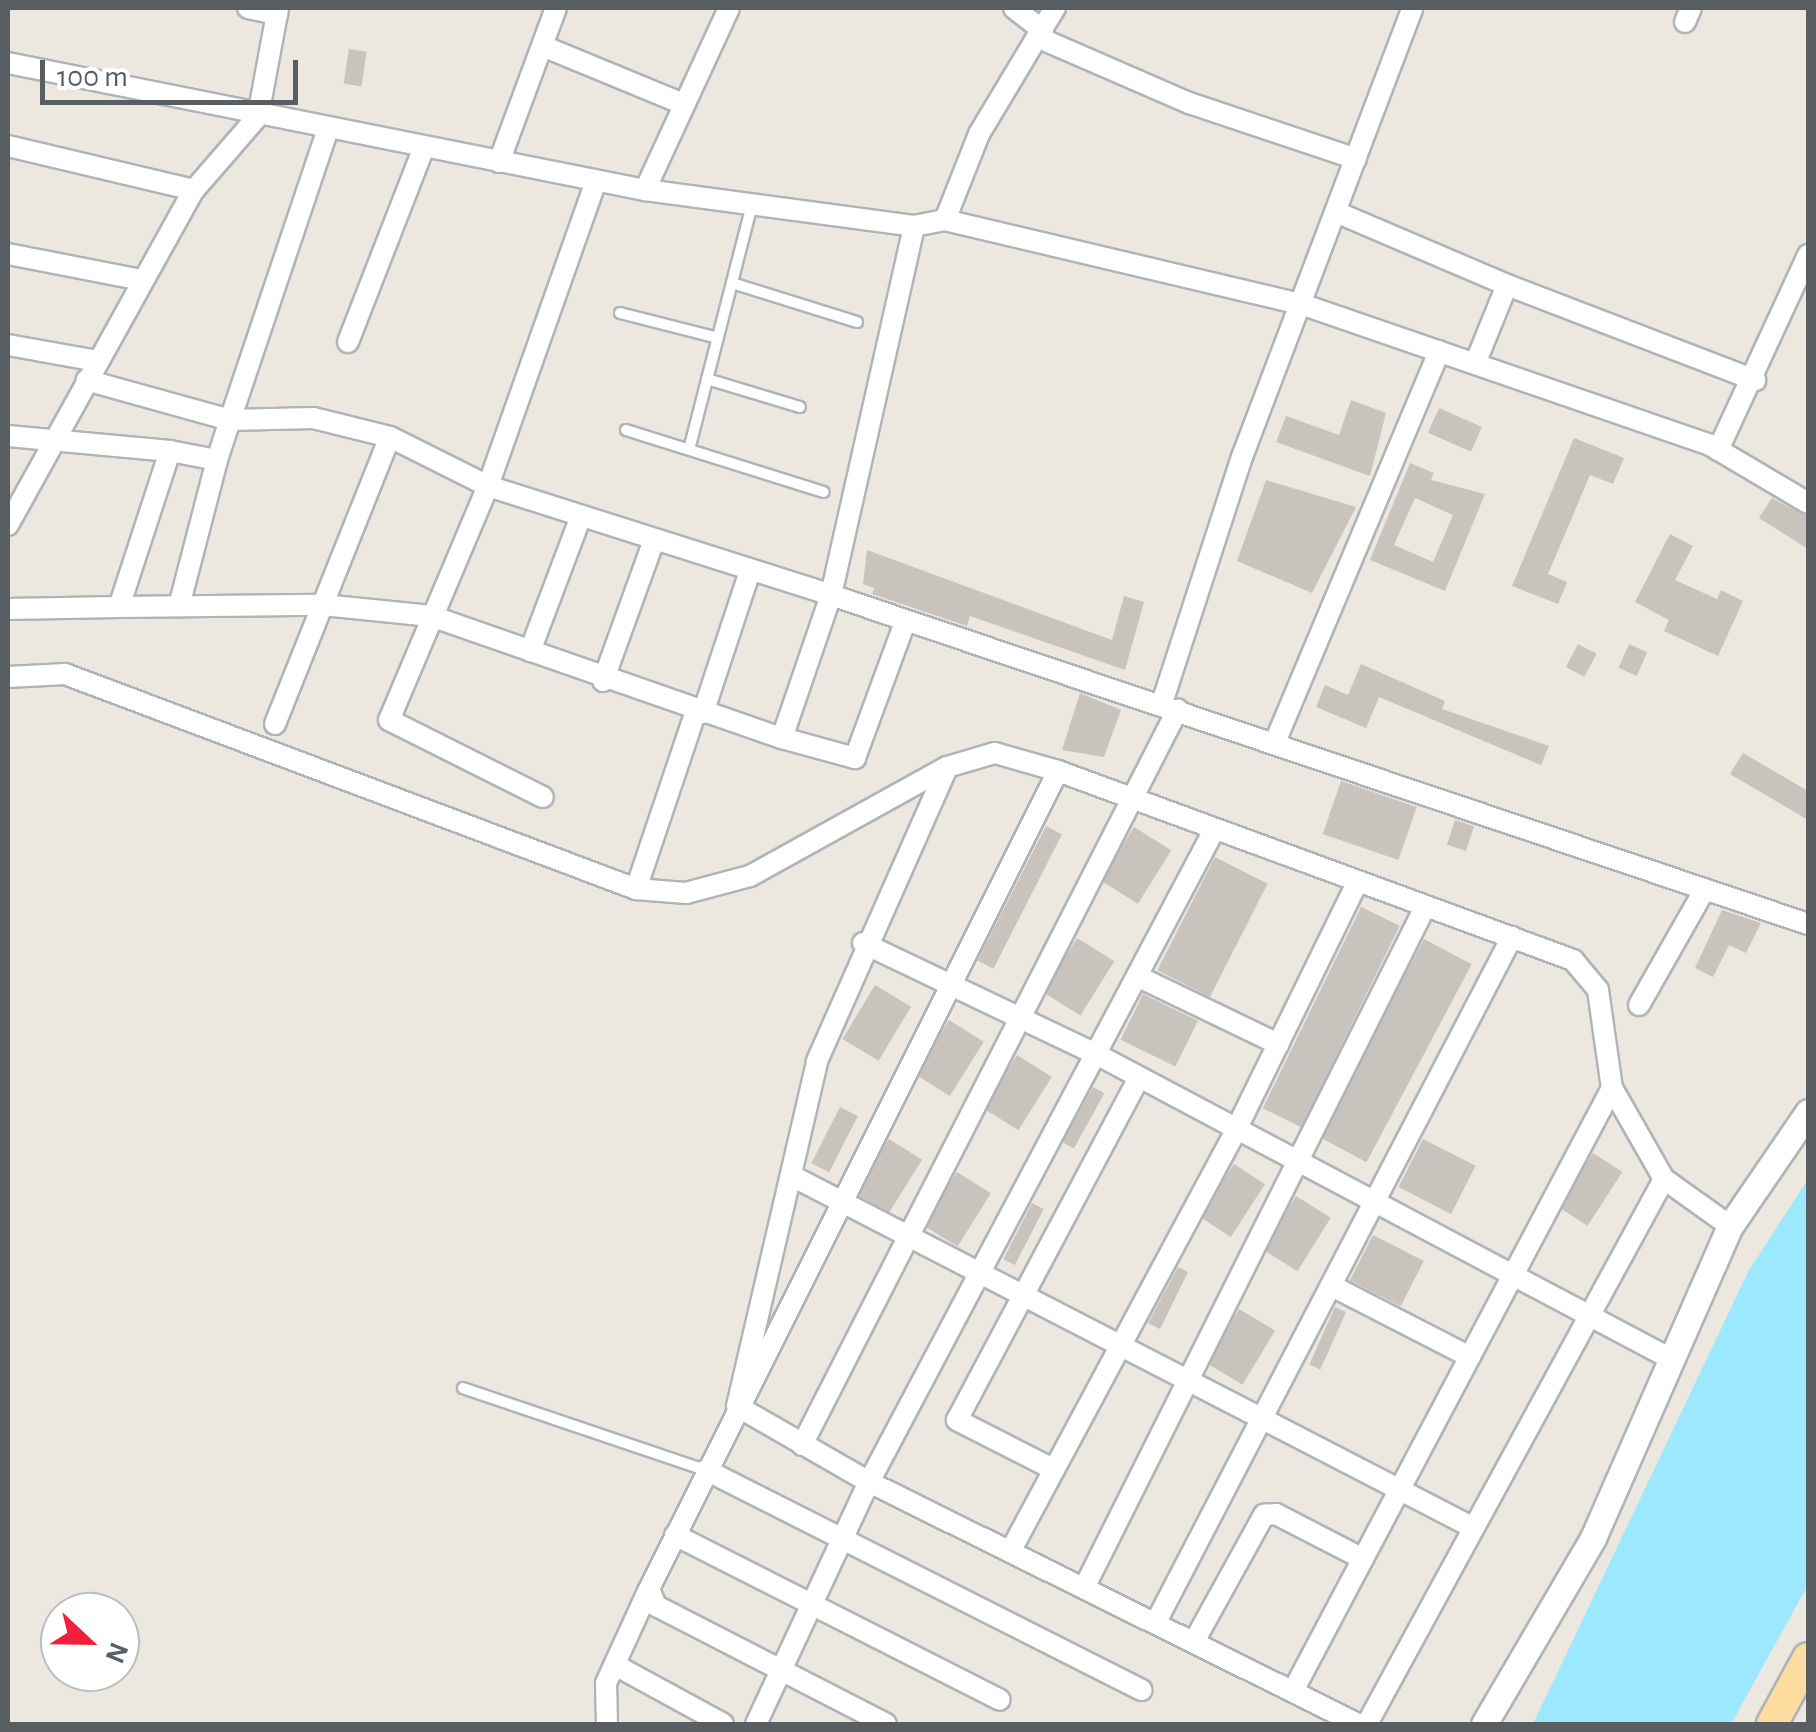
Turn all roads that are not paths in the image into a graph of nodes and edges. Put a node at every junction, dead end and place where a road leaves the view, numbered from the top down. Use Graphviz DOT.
graph roads {
  1 [pos="248,8"];
  2 [pos="556,8"];
  3 [pos="729,8"];
  4 [pos="1014,8"];
  5 [pos="1055,8"];
  6 [pos="1413,8"];
  7 [pos="278,11"];
  8 [pos="1040,34"];
  9 [pos="545,47"];
  10 [pos="8,63"];
  11 [pos="684,104"];
  12 [pos="258,116"];
  13 [pos="328,129"];
  14 [pos="8,146"];
  15 [pos="424,147"];
  16 [pos="1356,159"];
  17 [pos="499,162"];
  18 [pos="596,181"];
  19 [pos="194,190"];
  20 [pos="645,190"];
  21 [pos="752,204"];
  22 [pos="1336,212"];
  23 [pos="945,220"];
  24 [pos="914,226"];
  25 [pos="8,254"];
  26 [pos="1808,255"];
  27 [pos="1804,277"];
  28 [pos="142,280"];
  29 [pos="732,283"];
  30 [pos="1507,284"];
  31 [pos="1301,304"];
  32 [pos="620,314"];
  33 [pos="857,322"];
  34 [pos="718,338"];
  35 [pos="348,342"];
  36 [pos="8,345"];
  37 [pos="1439,351"];
  38 [pos="1475,364"];
  39 [pos="91,371"];
  40 [pos="707,378"];
  41 [pos="1755,380"];
  42 [pos="800,408"];
  43 [pos="230,420"];
  44 [pos="626,430"];
  45 [pos="8,436"];
  46 [pos="390,437"];
  47 [pos="48,444"];
  48 [pos="690,446"];
  49 [pos="1718,450"];
  50 [pos="170,451"];
  51 [pos="217,460"];
  52 [pos="488,486"];
  53 [pos="824,492"];
  54 [pos="1808,504"];
  55 [pos="580,519"];
  56 [pos="8,525"];
  57 [pos="652,543"];
  58 [pos="750,570"];
  59 [pos="831,595"];
  60 [pos="323,605"];
  61 [pos="180,606"];
  62 [pos="119,607"];
  63 [pos="8,609"];
  64 [pos="431,616"];
  65 [pos="905,622"];
  66 [pos="530,651"];
  67 [pos="8,676"];
  68 [pos="603,681"];
  69 [pos="1170,706"];
  70 [pos="700,712"];
  71 [pos="274,724"];
  72 [pos="782,738"];
  73 [pos="1275,742"];
  74 [pos="947,767"];
  75 [pos="1058,771"];
  76 [pos="543,797"];
  77 [pos="1133,798"];
  78 [pos="1214,830"];
  79 [pos="1357,883"];
  80 [pos="1705,888"];
  81 [pos="636,889"];
  82 [pos="1424,909"];
  83 [pos="1808,924"];
  84 [pos="1512,937"];
  85 [pos="862,943"];
  86 [pos="1137,976"];
  87 [pos="946,983"];
  88 [pos="1639,1004"];
  89 [pos="1021,1019"];
  90 [pos="1278,1044"];
  91 [pos="1096,1054"];
  92 [pos="1139,1076"];
  93 [pos="1612,1088"];
  94 [pos="1808,1112"];
  95 [pos="1235,1132"];
  96 [pos="1301,1162"];
  97 [pos="792,1176"];
  98 [pos="1664,1180"];
  99 [pos="1377,1201"];
  100 [pos="840,1202"];
  101 [pos="1730,1226"];
  102 [pos="907,1240"];
  103 [pos="979,1274"];
  104 [pos="1513,1276"];
  105 [pos="1332,1286"];
  106 [pos="1022,1294"];
  107 [pos="1583,1316"];
  108 [pos="1124,1343"];
  109 [pos="1470,1357"];
  110 [pos="1672,1358"];
  111 [pos="1191,1378"];
  112 [pos="463,1388"];
  113 [pos="737,1406"];
  114 [pos="1260,1417"];
  115 [pos="802,1445"];
  116 [pos="1053,1469"];
  117 [pos="706,1470"];
  118 [pos="869,1482"];
  119 [pos="1400,1489"];
  120 [pos="1474,1528"];
  121 [pos="675,1536"];
  122 [pos="841,1542"];
  123 [pos="1011,1550"];
  124 [pos="1363,1559"];
  125 [pos="1085,1586"];
  126 [pos="649,1589"];
  127 [pos="811,1607"];
  128 [pos="1157,1620"];
  129 [pos="1196,1638"];
  130 [pos="1808,1658"];
  131 [pos="615,1665"];
  132 [pos="781,1672"];
  133 [pos="1142,1690"];
  134 [pos="1293,1691"];
  135 [pos="1000,1700"];
  136 [pos="606,1724"];
  137 [pos="723,1724"];
  138 [pos="756,1724"];
  139 [pos="886,1724"];
  140 [pos="1358,1724"];
  141 [pos="1368,1724"];
  142 [pos="1484,1724"];
  143 [pos="1772,1724"];
  1 -- 7 [label="street"];
  2 -- 9 [label="street"];
  3 -- 11 [label="street"];
  4 -- 8 [label="street"];
  5 -- 8 [label="street"];
  6 -- 16 [label="street"];
  7 -- 12 [label="street"];
  8 -- 16 [label="street"];
  8 -- 23 [label="street"];
  9 -- 11 [label="street"];
  9 -- 17 [label="street"];
  10 -- 12 [label="street"];
  11 -- 20 [label="street"];
  12 -- 13 [label="street"];
  12 -- 19 [label="street"];
  13 -- 15 [label="street"];
  13 -- 43 [label="street"];
  14 -- 19 [label="street"];
  15 -- 17 [label="street"];
  15 -- 35 [label="street"];
  16 -- 22 [label="street"];
  17 -- 18 [label="street"];
  18 -- 20 [label="street"];
  18 -- 52 [label="street"];
  19 -- 28 [label="street"];
  20 -- 21 [label="street"];
  21 -- 24 [label="street"];
  21 -- 29 [label="lane"];
  22 -- 30 [label="street"];
  22 -- 31 [label="street"];
  23 -- 24 [label="street"];
  23 -- 31 [label="street"];
  24 -- 59 [label="street"];
  25 -- 28 [label="street"];
  26 -- 27 [label="street"];
  27 -- 41 [label="street"];
  28 -- 39 [label="street"];
  29 -- 33 [label="lane"];
  29 -- 34 [label="lane"];
  30 -- 38 [label="street"];
  30 -- 41 [label="street"];
  31 -- 37 [label="street"];
  31 -- 69 [label="street"];
  32 -- 34 [label="lane"];
  34 -- 40 [label="lane"];
  36 -- 39 [label="street"];
  37 -- 38 [label="street"];
  37 -- 73 [label="street"];
  38 -- 49 [label="street"];
  39 -- 43 [label="street"];
  39 -- 47 [label="street"];
  40 -- 42 [label="lane"];
  40 -- 48 [label="lane"];
  41 -- 49 [label="street"];
  43 -- 46 [label="street"];
  43 -- 51 [label="street"];
  44 -- 48 [label="lane"];
  45 -- 47 [label="street"];
  46 -- 52 [label="street"];
  46 -- 60 [label="street"];
  47 -- 50 [label="street"];
  47 -- 56 [label="street"];
  48 -- 53 [label="lane"];
  49 -- 54 [label="street"];
  50 -- 51 [label="street"];
  50 -- 62 [label="street"];
  51 -- 61 [label="street"];
  52 -- 55 [label="street"];
  52 -- 64 [label="street"];
  55 -- 57 [label="street"];
  55 -- 66 [label="street"];
  57 -- 58 [label="street"];
  57 -- 68 [label="street"];
  58 -- 59 [label="street"];
  58 -- 70 [label="street"];
  59 -- 65 [label="street"];
  59 -- 72 [label="street"];
  60 -- 61 [label="street"];
  60 -- 64 [label="street"];
  60 -- 71 [label="street"];
  61 -- 62 [label="street"];
  62 -- 63 [label="street"];
  64 -- 66 [label="street"];
  64 -- 76 [label="street"];
  65 -- 69 [label="street"];
  65 -- 72 [label="street"];
  66 -- 68 [label="street"];
  67 -- 81 [label="street"];
  68 -- 70 [label="street"];
  69 -- 73 [label="street"];
  69 -- 77 [label="street"];
  70 -- 72 [label="street"];
  70 -- 81 [label="street"];
  73 -- 80 [label="street"];
  74 -- 75 [label="street"];
  74 -- 81 [label="street"];
  74 -- 85 [label="street"];
  75 -- 77 [label="street"];
  75 -- 87 [label="street"];
  77 -- 78 [label="street"];
  77 -- 89 [label="street"];
  78 -- 79 [label="street"];
  78 -- 86 [label="street"];
  79 -- 82 [label="street"];
  79 -- 90 [label="street"];
  80 -- 83 [label="street"];
  80 -- 88 [label="street"];
  82 -- 84 [label="street"];
  82 -- 96 [label="street"];
  84 -- 93 [label="street"];
  84 -- 99 [label="street"];
  85 -- 87 [label="street"];
  85 -- 97 [label="street"];
  86 -- 90 [label="street"];
  86 -- 91 [label="street"];
  87 -- 89 [label="street"];
  87 -- 100 [label="street"];
  89 -- 91 [label="street"];
  89 -- 102 [label="street"];
  90 -- 95 [label="street"];
  91 -- 92 [label="street"];
  91 -- 103 [label="street"];
  92 -- 95 [label="street"];
  92 -- 106 [label="street"];
  93 -- 98 [label="street"];
  93 -- 104 [label="street"];
  94 -- 101 [label="street"];
  95 -- 96 [label="street"];
  95 -- 108 [label="street"];
  96 -- 99 [label="street"];
  96 -- 111 [label="street"];
  97 -- 100 [label="street"];
  97 -- 113 [label="street"];
  98 -- 101 [label="street"];
  98 -- 107 [label="street"];
  99 -- 104 [label="street"];
  99 -- 105 [label="street"];
  100 -- 102 [label="street"];
  100 -- 113 [label="street"];
  101 -- 110 [label="street"];
  102 -- 103 [label="street"];
  102 -- 115 [label="street"];
  103 -- 106 [label="street"];
  103 -- 118 [label="street"];
  104 -- 107 [label="street"];
  104 -- 109 [label="street"];
  105 -- 109 [label="street"];
  105 -- 114 [label="street"];
  106 -- 108 [label="street"];
  106 -- 116 [label="street"];
  107 -- 110 [label="street"];
  107 -- 120 [label="street"];
  108 -- 111 [label="street"];
  108 -- 116 [label="street"];
  109 -- 119 [label="street"];
  110 -- 142 [label="street"];
  111 -- 114 [label="street"];
  111 -- 125 [label="street"];
  112 -- 117 [label="lane"];
  113 -- 115 [label="street"];
  113 -- 117 [label="street"];
  114 -- 119 [label="street"];
  114 -- 128 [label="street"];
  115 -- 118 [label="street"];
  116 -- 123 [label="street"];
  117 -- 121 [label="street"];
  117 -- 122 [label="street"];
  118 -- 122 [label="street"];
  118 -- 123 [label="street"];
  119 -- 120 [label="street"];
  119 -- 124 [label="street"];
  120 -- 141 [label="street"];
  121 -- 126 [label="street"];
  121 -- 127 [label="street"];
  122 -- 127 [label="street"];
  122 -- 133 [label="street"];
  123 -- 125 [label="street"];
  124 -- 129 [label="street"];
  124 -- 134 [label="street"];
  125 -- 128 [label="street"];
  126 -- 131 [label="street"];
  126 -- 132 [label="street"];
  127 -- 132 [label="street"];
  127 -- 135 [label="street"];
  128 -- 129 [label="street"];
  129 -- 134 [label="street"];
  130 -- 143 [label="main road"];
  131 -- 136 [label="street"];
  131 -- 137 [label="street"];
  132 -- 138 [label="street"];
  132 -- 139 [label="street"];
  134 -- 140 [label="street"];
}
